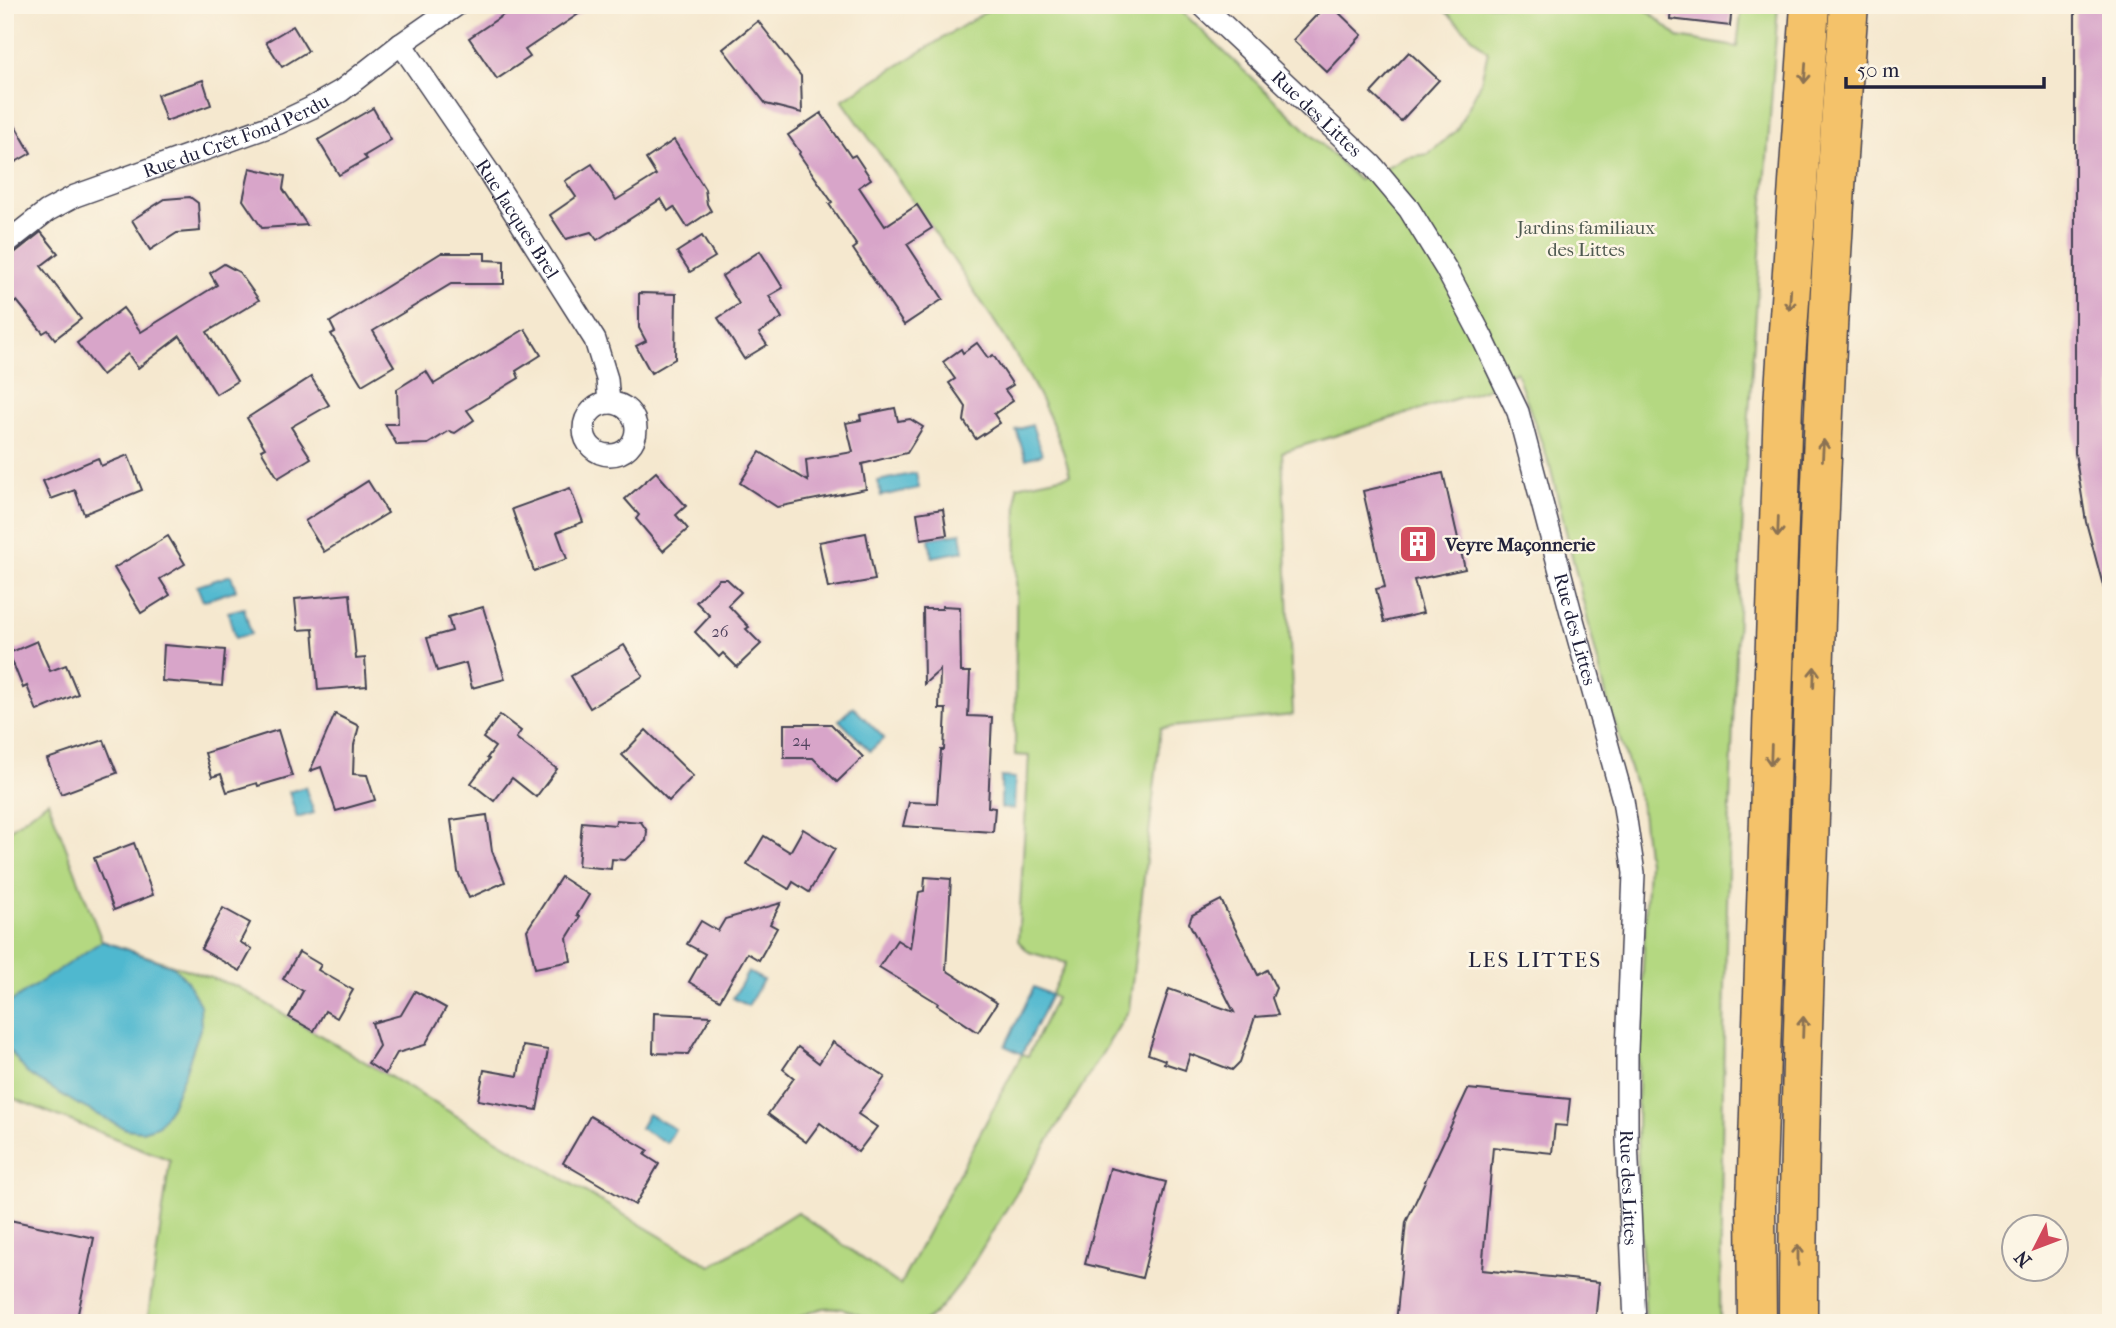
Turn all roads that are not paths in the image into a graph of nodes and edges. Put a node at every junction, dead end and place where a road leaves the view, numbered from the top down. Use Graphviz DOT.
graph roads {
  1 [pos="457,5"];
  2 [pos="1202,5"];
  3 [pos="1810,5"];
  4 [pos="1849,5"];
  5 [pos="401,44"];
  6 [pos="5,244"];
  7 [pos="609,403"];
  8 [pos="1635,1323"];
  9 [pos="1756,1323"];
  10 [pos="1798,1323"];
  1 -- 5 [label="street, Rue du Crêt Fond Perdu"];
  2 -- 8 [label="street, Rue des Littes"];
  3 -- 9 [label="highway, one-way"];
  10 -- 4 [label="highway, one-way"];
  5 -- 6 [label="street, Rue du Crêt Fond Perdu"];
  5 -- 7 [label="street, Rue Jacques Brel"];
}
